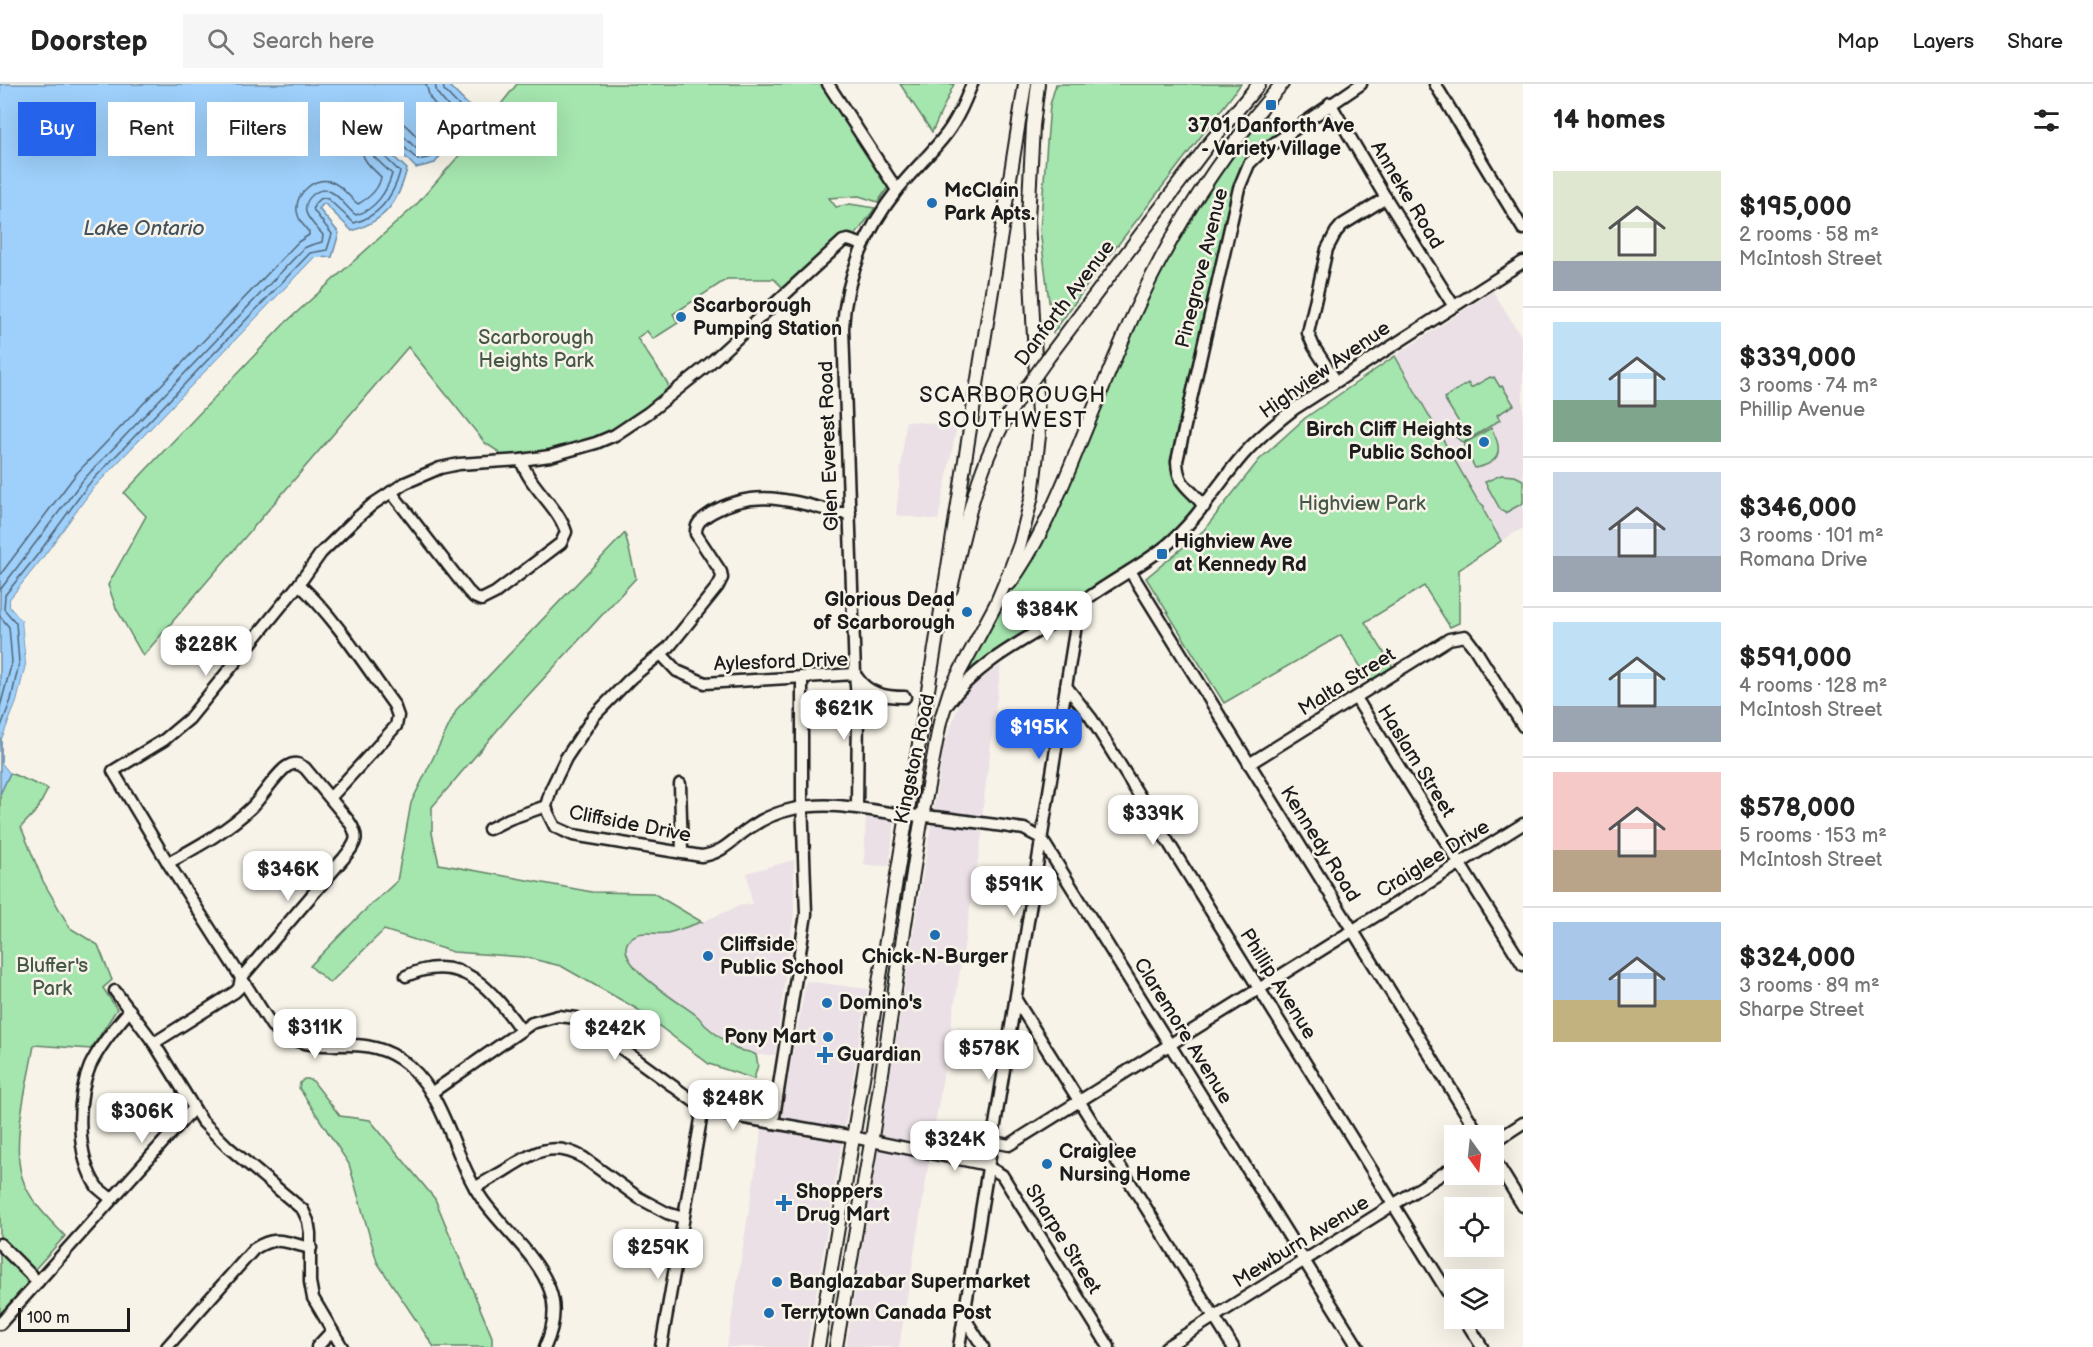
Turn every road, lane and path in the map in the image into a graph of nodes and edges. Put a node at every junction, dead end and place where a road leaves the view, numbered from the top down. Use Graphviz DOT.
graph roads {
  1 [pos="828,84"];
  2 [pos="972,84"];
  3 [pos="1025,84"];
  4 [pos="1038,84"];
  5 [pos="1259,84"];
  6 [pos="1282,84"];
  7 [pos="1361,84"];
  8 [pos="1435,84"];
  9 [pos="1330,103"];
  10 [pos="897,190"];
  11 [pos="1386,198"];
  12 [pos="1523,229"];
  13 [pos="864,245"];
  14 [pos="1523,262"];
  15 [pos="1453,305"];
  16 [pos="1336,381"];
  17 [pos="521,460"];
  18 [pos="391,492"];
  19 [pos="1204,507"];
  20 [pos="850,513"];
  21 [pos="1131,571"];
  22 [pos="299,584"];
  23 [pos="996,603"];
  24 [pos="1073,610"];
  25 [pos="936,642"];
  26 [pos="661,654"];
  27 [pos="855,674"];
  28 [pos="801,676"];
  29 [pos="1066,686"];
  30 [pos="905,698"];
  31 [pos="1356,698"];
  32 [pos="944,709"];
  33 [pos="1523,726"];
  34 [pos="1249,765"];
  35 [pos="680,784"];
  36 [pos="331,797"];
  37 [pos="546,806"];
  38 [pos="802,807"];
  39 [pos="856,807"];
  40 [pos="906,815"];
  41 [pos="922,816"];
  42 [pos="1523,824"];
  43 [pos="489,829"];
  44 [pos="1041,838"];
  45 [pos="682,853"];
  46 [pos="168,863"];
  47 [pos="1459,864"];
  48 [pos="1352,931"];
  49 [pos="1523,965"];
  50 [pos="406,976"];
  51 [pos="241,978"];
  52 [pos="1259,989"];
  53 [pos="115,991"];
  54 [pos="1016,1000"];
  55 [pos="130,1010"];
  56 [pos="521,1030"];
  57 [pos="154,1043"];
  58 [pos="1170,1044"];
  59 [pos="431,1093"];
  60 [pos="1080,1101"];
  61 [pos="703,1108"];
  62 [pos="193,1109"];
  63 [pos="773,1123"];
  64 [pos="1523,1124"];
  65 [pos="1472,1125"];
  66 [pos="1504,1136"];
  67 [pos="854,1139"];
  68 [pos="871,1142"];
  69 [pos="993,1142"];
  70 [pos="989,1166"];
  71 [pos="1444,1173"];
  72 [pos="1504,1175"];
  73 [pos="475,1188"];
  74 [pos="111,1199"];
  75 [pos="1393,1204"];
  76 [pos="1523,1206"];
  77 [pos="683,1218"];
  78 [pos="0,1244"];
  79 [pos="311,1248"];
  80 [pos="1304,1260"];
  81 [pos="38,1282"];
  82 [pos="1444,1286"];
  83 [pos="964,1317"];
  84 [pos="1215,1317"];
  85 [pos="0,1324"];
  86 [pos="1471,1329"];
  87 [pos="332,1331"];
  88 [pos="167,1347"];
  89 [pos="317,1347"];
  90 [pos="342,1347"];
  91 [pos="545,1347"];
  92 [pos="661,1347"];
  93 [pos="818,1347"];
  94 [pos="836,1347"];
  95 [pos="959,1347"];
  96 [pos="983,1347"];
  97 [pos="1109,1347"];
  98 [pos="1166,1347"];
  99 [pos="1233,1347"];
  100 [pos="1358,1347"];
  101 [pos="1482,1347"];
  1 -- 10 [label="street"];
  2 -- 10 [label="street, Glen Everest Road"];
  3 -- 25 [label="main road, Kingston Road"];
  4 -- 23 [label="main road, Kingston Road"];
  5 -- 25 [label="main road, Danforth Avenue, bridge"];
  6 -- 23 [label="main road"];
  7 -- 9 [label="street, Pinegrove Avenue"];
  8 -- 12 [label="street"];
  9 -- 11 [label="street, Anneke Road"];
  9 -- 19 [label="street, Pinegrove Avenue"];
  10 -- 13 [label="street, Glen Everest Road"];
  11 -- 15 [label="street, Anneke Road"];
  11 -- 16 [label="street"];
  13 -- 17 [label="street"];
  13 -- 20 [label="street, Glen Everest Road"];
  14 -- 15 [label="street, Highview Avenue"];
  15 -- 16 [label="street, Highview Avenue"];
  16 -- 19 [label="street, Highview Avenue"];
  17 -- 18 [label="street"];
  17 -- 18 [label="street"];
  18 -- 22 [label="street"];
  19 -- 21 [label="street, Highview Avenue"];
  20 -- 26 [label="street, Cliffside Drive"];
  20 -- 27 [label="street, Glen Everest Road"];
  21 -- 24 [label="street, Highview Avenue"];
  21 -- 34 [label="street, Kennedy Road"];
  22 -- 36 [label="street"];
  22 -- 46 [label="street"];
  23 -- 32 [label="main road, Kingston Road"];
  24 -- 29 [label="street"];
  24 -- 32 [label="street, Highview Avenue"];
  25 -- 40 [label="main road, Kingston Road"];
  26 -- 28 [label="street, Aylesford Drive"];
  26 -- 37 [label="street, Cliffside Drive"];
  27 -- 28 [label="street, Aylesford Drive"];
  27 -- 30 [label="street, Aylesford Drive"];
  27 -- 39 [label="street, Glen Everest Road"];
  28 -- 38 [label="street"];
  29 -- 44 [label="street"];
  29 -- 52 [label="street, Phillip Avenue"];
  31 -- 33 [label="street, Malta Street"];
  31 -- 34 [label="street, Malta Street"];
  31 -- 47 [label="street, Haslam Street"];
  32 -- 41 [label="main road, Kingston Road"];
  34 -- 48 [label="street, Kennedy Road"];
  35 -- 45 [label="street"];
  36 -- 46 [label="street"];
  36 -- 51 [label="street"];
  37 -- 43 [label="street, Cliffside Drive"];
  37 -- 45 [label="street, Cliffside Drive"];
  38 -- 39 [label="street, Cliffside Drive"];
  38 -- 45 [label="street, Cliffside Drive"];
  38 -- 63 [label="street"];
  39 -- 40 [label="street, Cliffside Drive"];
  40 -- 41 [label="street, Cliffside Drive"];
  40 -- 67 [label="main road, Kingston Road"];
  41 -- 44 [label="street"];
  41 -- 68 [label="main road, Kingston Road"];
  42 -- 47 [label="street, Craiglee Drive"];
  44 -- 54 [label="street"];
  44 -- 58 [label="street, Claremore Avenue"];
  46 -- 51 [label="street"];
  47 -- 48 [label="street, Craiglee Drive"];
  47 -- 49 [label="street, Haslam Street"];
  48 -- 52 [label="street, Craiglee Drive"];
  48 -- 65 [label="street, Kennedy Road"];
  50 -- 56 [label="street"];
  51 -- 57 [label="street"];
  51 -- 59 [label="street"];
  52 -- 58 [label="street, Craiglee Drive"];
  52 -- 75 [label="street, Phillip Avenue"];
  53 -- 55 [label="street"];
  54 -- 60 [label="street"];
  54 -- 69 [label="street"];
  55 -- 57 [label="street"];
  55 -- 74 [label="street"];
  56 -- 59 [label="street"];
  56 -- 61 [label="street"];
  57 -- 62 [label="street"];
  58 -- 60 [label="street, Craiglee Drive"];
  58 -- 80 [label="street, Claremore Avenue"];
  59 -- 73 [label="street"];
  60 -- 69 [label="street, Craiglee Drive"];
  60 -- 84 [label="street"];
  61 -- 63 [label="street"];
  61 -- 77 [label="street"];
  62 -- 74 [label="street"];
  62 -- 79 [label="street"];
  63 -- 67 [label="street"];
  64 -- 66 [label="street"];
  67 -- 68 [label="street"];
  67 -- 93 [label="main road, Kingston Road"];
  68 -- 70 [label="street"];
  68 -- 94 [label="main road, Kingston Road"];
  69 -- 70 [label="street"];
  70 -- 83 [label="street"];
  70 -- 97 [label="street, Sharpe Street"];
  71 -- 75 [label="street, Mewburn Avenue"];
  72 -- 76 [label="street"];
  73 -- 77 [label="street"];
  73 -- 91 [label="street"];
  74 -- 81 [label="street"];
  75 -- 80 [label="street, Mewburn Avenue"];
  75 -- 82 [label="street, Phillip Avenue"];
  77 -- 92 [label="street"];
  78 -- 81 [label="street"];
  79 -- 87 [label="street"];
  79 -- 88 [label="street"];
  80 -- 84 [label="street, Mewburn Avenue"];
  80 -- 100 [label="street, Claremore Avenue"];
  81 -- 85 [label="street"];
  83 -- 95 [label="street"];
  83 -- 96 [label="street"];
  84 -- 98 [label="street, Mewburn Avenue"];
  84 -- 99 [label="street"];
  86 -- 101 [label="street"];
  87 -- 89 [label="street"];
  87 -- 90 [label="street"];
}
